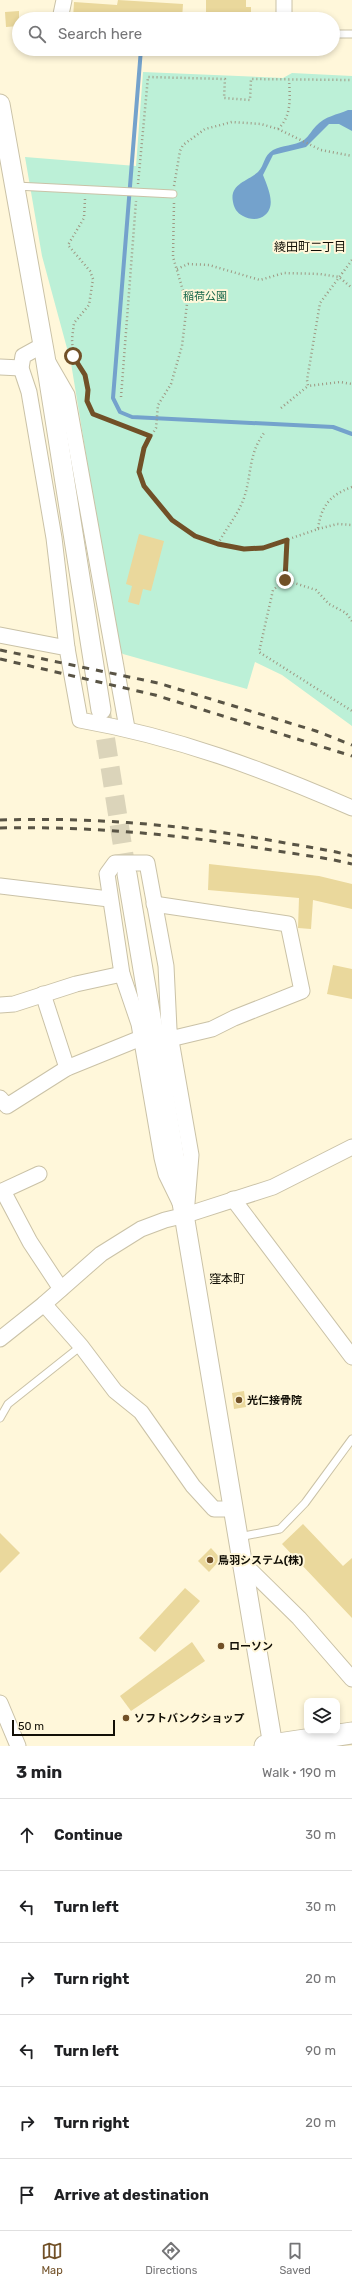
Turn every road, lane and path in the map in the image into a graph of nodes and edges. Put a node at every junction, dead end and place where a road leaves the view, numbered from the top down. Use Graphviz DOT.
graph roads {
  1 [pos="64,0"];
  2 [pos="284,0"];
  3 [pos="61,12"];
  4 [pos="284,12"];
  5 [pos="340,34"];
  6 [pos="352,34"];
  7 [pos="289,80"];
  8 [pos="352,80"];
  9 [pos="0,104"];
  10 [pos="278,129"];
  11 [pos="352,156"];
  12 [pos="15,186"];
  13 [pos="86,190"];
  14 [pos="137,192"];
  15 [pos="173,194"];
  16 [pos="352,260"];
  17 [pos="177,270"];
  18 [pos="339,277"];
  19 [pos="352,288"];
  20 [pos="44,351"];
  21 [pos="0,367"];
  22 [pos="21,368"];
  23 [pos="352,384"];
  24 [pos="308,386"];
  25 [pos="122,398"];
  26 [pos="281,408"];
  27 [pos="264,433"];
  28 [pos="150,436"];
  29 [pos="352,487"];
  30 [pos="352,525"];
  31 [pos="318,528"];
  32 [pos="287,540"];
  33 [pos="218,544"];
  34 [pos="285,580"];
  35 [pos="352,621"];
  36 [pos="0,635"];
  37 [pos="67,648"];
  38 [pos="100,710"];
  39 [pos="352,711"];
  40 [pos="127,728"];
  41 [pos="352,808"];
  42 [pos="127,874"];
  43 [pos="0,886"];
  44 [pos="109,899"];
  45 [pos="154,904"];
  46 [pos="122,974"];
  47 [pos="43,994"];
  48 [pos="0,1005"];
  49 [pos="141,1038"];
  50 [pos="170,1039"];
  51 [pos="67,1068"];
  52 [pos="0,1098"];
  53 [pos="352,1147"];
  54 [pos="39,1174"];
  55 [pos="1,1191"];
  56 [pos="233,1199"];
  57 [pos="186,1215"];
  58 [pos="61,1289"];
  59 [pos="44,1304"];
  60 [pos="0,1339"];
  61 [pos="81,1346"];
  62 [pos="352,1357"];
  63 [pos="0,1418"];
  64 [pos="352,1439"];
  65 [pos="234,1510"];
  66 [pos="238,1537"];
  67 [pos="243,1563"];
  68 [pos="352,1679"];
  69 [pos="0,1703"];
  70 [pos="352,1733"];
  71 [pos="18,1746"];
  72 [pos="270,1746"];
  1 -- 3 [label="street"];
  2 -- 4 [label="street"];
  5 -- 6 [label="lane"];
  7 -- 8 [label="path"];
  7 -- 10 [label="path"];
  7 -- 14 [label="path"];
  9 -- 12 [label="street"];
  10 -- 11 [label="path"];
  10 -- 15 [label="path"];
  12 -- 13 [label="lane"];
  12 -- 20 [label="street"];
  13 -- 14 [label="lane"];
  13 -- 28 [label="path"];
  14 -- 15 [label="lane"];
  14 -- 25 [label="path"];
  15 -- 17 [label="path"];
  16 -- 18 [label="path"];
  17 -- 18 [label="path"];
  17 -- 28 [label="path"];
  18 -- 19 [label="path"];
  18 -- 24 [label="path"];
  20 -- 22 [label="street"];
  20 -- 38 [label="street"];
  20 -- 40 [label="street"];
  21 -- 22 [label="street"];
  22 -- 37 [label="street"];
  23 -- 24 [label="path"];
  24 -- 26 [label="path"];
  27 -- 33 [label="path"];
  28 -- 33 [label="path"];
  29 -- 31 [label="path"];
  30 -- 31 [label="path"];
  31 -- 32 [label="path"];
  32 -- 33 [label="path"];
  32 -- 34 [label="path"];
  34 -- 35 [label="path"];
  34 -- 39 [label="path"];
  36 -- 37 [label="street"];
  37 -- 40 [label="street"];
  40 -- 41 [label="street"];
  42 -- 57 [label="street"];
  43 -- 44 [label="street"];
  44 -- 45 [label="street"];
  44 -- 46 [label="street"];
  45 -- 50 [label="street"];
  45 -- 50 [label="street"];
  46 -- 47 [label="street"];
  46 -- 49 [label="street"];
  47 -- 48 [label="street"];
  47 -- 51 [label="street"];
  49 -- 51 [label="street"];
  49 -- 57 [label="street"];
  50 -- 57 [label="street"];
  51 -- 52 [label="street"];
  53 -- 56 [label="street"];
  54 -- 55 [label="street"];
  55 -- 58 [label="street"];
  56 -- 57 [label="street"];
  56 -- 62 [label="street"];
  57 -- 58 [label="street"];
  57 -- 65 [label="street"];
  58 -- 59 [label="street"];
  59 -- 60 [label="street"];
  59 -- 61 [label="street"];
  61 -- 63 [label="lane"];
  61 -- 65 [label="street"];
  64 -- 66 [label="lane"];
  65 -- 66 [label="street"];
  66 -- 67 [label="street"];
  67 -- 68 [label="street"];
  67 -- 72 [label="street"];
  69 -- 71 [label="street"];
  70 -- 72 [label="main road"];
}
